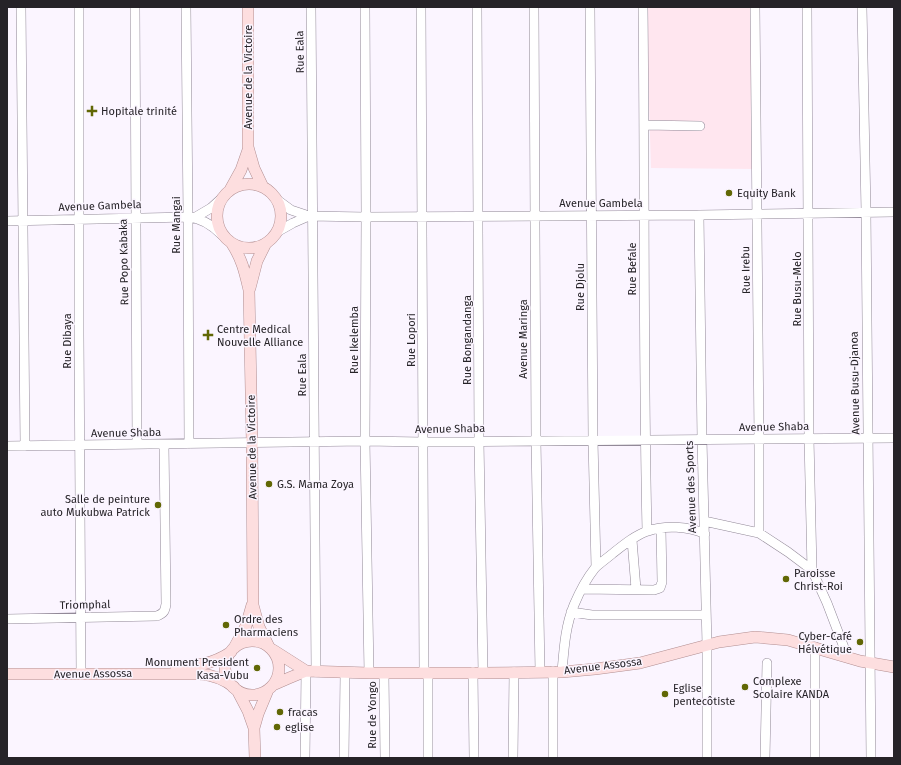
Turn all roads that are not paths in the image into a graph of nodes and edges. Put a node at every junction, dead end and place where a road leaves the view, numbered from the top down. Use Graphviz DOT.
graph roads {
  1 [pos="21,7"];
  2 [pos="79,7"];
  3 [pos="135,7"];
  4 [pos="186,7"];
  5 [pos="248,7"];
  6 [pos="311,7"];
  7 [pos="365,7"];
  8 [pos="421,7"];
  9 [pos="477,7"];
  10 [pos="534,7"];
  11 [pos="590,7"];
  12 [pos="643,7"];
  13 [pos="755,7"];
  14 [pos="807,7"];
  15 [pos="862,7"];
  16 [pos="645,125"];
  17 [pos="700,126"];
  18 [pos="248,147"];
  19 [pos="263,187"];
  20 [pos="226,194"];
  21 [pos="276,199"];
  22 [pos="866,212"];
  23 [pos="894,212"];
  24 [pos="809,214"];
  25 [pos="591,215"];
  26 [pos="644,215"];
  27 [pos="699,215"];
  28 [pos="757,215"];
  29 [pos="311,216"];
  30 [pos="422,216"];
  31 [pos="478,216"];
  32 [pos="535,216"];
  33 [pos="135,217"];
  34 [pos="191,217"];
  35 [pos="366,217"];
  36 [pos="78,219"];
  37 [pos="7,221"];
  38 [pos="22,221"];
  39 [pos="277,232"];
  40 [pos="222,235"];
  41 [pos="266,243"];
  42 [pos="232,244"];
  43 [pos="249,290"];
  44 [pos="809,438"];
  45 [pos="868,438"];
  46 [pos="894,438"];
  47 [pos="702,439"];
  48 [pos="759,439"];
  49 [pos="536,440"];
  50 [pos="593,440"];
  51 [pos="645,440"];
  52 [pos="314,441"];
  53 [pos="365,441"];
  54 [pos="479,441"];
  55 [pos="252,442"];
  56 [pos="423,442"];
  57 [pos="138,444"];
  58 [pos="164,444"];
  59 [pos="189,444"];
  60 [pos="7,446"];
  61 [pos="25,446"];
  62 [pos="80,446"];
  63 [pos="704,521"];
  64 [pos="661,528"];
  65 [pos="647,531"];
  66 [pos="759,533"];
  67 [pos="704,534"];
  68 [pos="632,540"];
  69 [pos="596,567"];
  70 [pos="812,570"];
  71 [pos="582,589"];
  72 [pos="636,589"];
  73 [pos="253,605"];
  74 [pos="571,612"];
  75 [pos="706,615"];
  76 [pos="82,618"];
  77 [pos="7,619"];
  78 [pos="707,645"];
  79 [pos="815,647"];
  80 [pos="270,648"];
  81 [pos="232,651"];
  82 [pos="848,658"];
  83 [pos="767,663"];
  84 [pos="871,663"];
  85 [pos="894,667"];
  86 [pos="7,669"];
  87 [pos="178,670"];
  88 [pos="82,672"];
  89 [pos="311,672"];
  90 [pos="345,672"];
  91 [pos="384,672"];
  92 [pos="426,672"];
  93 [pos="478,672"];
  94 [pos="514,672"];
  95 [pos="540,672"];
  96 [pos="557,672"];
  97 [pos="369,673"];
  98 [pos="7,674"];
  99 [pos="235,688"];
  100 [pos="270,688"];
  101 [pos="254,728"];
  102 [pos="255,758"];
  103 [pos="305,758"];
  104 [pos="344,758"];
  105 [pos="385,758"];
  106 [pos="428,758"];
  107 [pos="474,758"];
  108 [pos="514,758"];
  109 [pos="553,758"];
  110 [pos="707,758"];
  111 [pos="765,758"];
  112 [pos="815,758"];
  113 [pos="871,758"];
  1 -- 38 [label="street"];
  2 -- 36 [label="street, Rue Dibaya"];
  3 -- 33 [label="street, Rue Popo Kabaka"];
  4 -- 34 [label="street, Rue Mangai"];
  5 -- 18 [label="main road, Avenue de la Victoire"];
  6 -- 29 [label="street, Rue Eala"];
  7 -- 35 [label="street, Rue Ikelemba"];
  8 -- 30 [label="street, Rue Lopori"];
  9 -- 31 [label="street, Rue Bongandanga"];
  10 -- 32 [label="street, Avenue Maringa"];
  11 -- 25 [label="street, Rue Djolu"];
  12 -- 16 [label="street, Rue Befale"];
  13 -- 28 [label="street, Rue Irebu"];
  14 -- 24 [label="street, Rue Busu-Melo"];
  15 -- 22 [label="street, Avenue Busu-Djanoa"];
  16 -- 17 [label="street"];
  16 -- 26 [label="street, Rue Befale"];
  18 -- 19 [label="main road"];
  18 -- 20 [label="main road"];
  19 -- 20 [label="main road"];
  19 -- 21 [label="main road"];
  20 -- 34 [label="street"];
  20 -- 40 [label="main road"];
  21 -- 29 [label="street"];
  21 -- 39 [label="main road"];
  22 -- 23 [label="street, Avenue Gambela"];
  22 -- 24 [label="street, Avenue Gambela"];
  22 -- 45 [label="street, Avenue Busu-Djanoa"];
  24 -- 28 [label="street, Avenue Gambela"];
  24 -- 44 [label="street, Rue Busu-Melo"];
  25 -- 26 [label="street, Avenue Gambela"];
  25 -- 32 [label="street, Avenue Gambela"];
  25 -- 50 [label="street, Rue Djolu"];
  26 -- 27 [label="street, Avenue Gambela"];
  26 -- 51 [label="street, Rue Befale"];
  27 -- 28 [label="street, Avenue Gambela"];
  27 -- 47 [label="street, Avenue des Sports"];
  28 -- 48 [label="street, Rue Irebu"];
  29 -- 35 [label="street, Avenue Gambela"];
  29 -- 39 [label="street"];
  29 -- 52 [label="street, Rue Eala"];
  30 -- 31 [label="street, Avenue Gambela"];
  30 -- 35 [label="street, Avenue Gambela"];
  30 -- 56 [label="street, Rue Lopori"];
  31 -- 32 [label="street, Avenue Gambela"];
  31 -- 54 [label="street, Rue Bongandanga"];
  32 -- 49 [label="street, Avenue Maringa"];
  33 -- 34 [label="street, Avenue Gambela"];
  33 -- 36 [label="street, Avenue Gambela"];
  33 -- 57 [label="street, Rue Popo Kabaka"];
  34 -- 40 [label="street"];
  34 -- 59 [label="street, Rue Mangai"];
  35 -- 53 [label="street, Rue Ikelemba"];
  36 -- 38 [label="street, Avenue Gambela"];
  36 -- 62 [label="street, Rue Dibaya"];
  37 -- 38 [label="street, Avenue Gambela"];
  38 -- 61 [label="street"];
  39 -- 41 [label="main road"];
  40 -- 42 [label="main road"];
  41 -- 42 [label="main road"];
  41 -- 43 [label="main road"];
  42 -- 43 [label="main road"];
  43 -- 55 [label="main road, Avenue de la Victoire"];
  44 -- 45 [label="street, Avenue Shaba"];
  44 -- 48 [label="street, Avenue Shaba"];
  44 -- 70 [label="street, Rue Busu-Melo"];
  45 -- 46 [label="street, Avenue Shaba"];
  45 -- 84 [label="street, Avenue Busu-Djanoa"];
  47 -- 48 [label="street, Avenue Shaba"];
  47 -- 51 [label="street, Avenue Shaba"];
  47 -- 63 [label="street, Avenue des Sports"];
  48 -- 66 [label="street, Rue Irebu"];
  49 -- 50 [label="street, Avenue Shaba"];
  49 -- 54 [label="street, Avenue Shaba"];
  49 -- 95 [label="street, Avenue Maringa"];
  50 -- 51 [label="street, Avenue Shaba"];
  50 -- 69 [label="street, Rue Djolu"];
  51 -- 65 [label="street, Rue Befale"];
  52 -- 53 [label="street, Avenue Shaba"];
  52 -- 55 [label="street, Avenue Shaba"];
  52 -- 89 [label="street, Rue Eala"];
  53 -- 56 [label="street, Avenue Shaba"];
  53 -- 97 [label="street, Rue Ikelemba"];
  54 -- 56 [label="street, Avenue Shaba"];
  54 -- 93 [label="street, Rue Bongandanga"];
  55 -- 59 [label="street, Avenue Shaba"];
  55 -- 73 [label="main road, Avenue de la Victoire"];
  56 -- 92 [label="street, Rue Lopori"];
  57 -- 58 [label="street, Avenue Shaba"];
  57 -- 62 [label="street, Avenue Shaba"];
  58 -- 59 [label="street, Avenue Shaba"];
  58 -- 76 [label="street, Triomphal"];
  60 -- 61 [label="street, Avenue Shaba"];
  61 -- 62 [label="street, Avenue Shaba"];
  62 -- 76 [label="street, Rue Dibaya"];
  63 -- 66 [label="street"];
  63 -- 67 [label="street, Avenue des Sports"];
  64 -- 65 [label="street"];
  64 -- 67 [label="street"];
  64 -- 72 [label="street"];
  65 -- 68 [label="street"];
  66 -- 70 [label="street"];
  67 -- 75 [label="street, Avenue des Sports"];
  68 -- 69 [label="street"];
  68 -- 72 [label="street"];
  69 -- 71 [label="street"];
  70 -- 82 [label="street"];
  71 -- 72 [label="street"];
  71 -- 74 [label="street"];
  73 -- 80 [label="main road"];
  73 -- 81 [label="main road"];
  74 -- 75 [label="street"];
  74 -- 96 [label="street"];
  75 -- 78 [label="street, Avenue des Sports"];
  76 -- 77 [label="street, Triomphal"];
  76 -- 88 [label="street, Rue Dibaya"];
  78 -- 79 [label="main road, Avenue Assossa"];
  78 -- 96 [label="main road, Avenue Assossa"];
  78 -- 110 [label="street, Avenue des Sports"];
  79 -- 82 [label="main road, Avenue Assossa"];
  79 -- 112 [label="street"];
  80 -- 81 [label="main road"];
  80 -- 89 [label="main road"];
  80 -- 100 [label="main road"];
  81 -- 87 [label="main road"];
  81 -- 99 [label="main road"];
  82 -- 84 [label="main road, Avenue Assossa"];
  83 -- 111 [label="street"];
  84 -- 85 [label="main road, Avenue Assossa"];
  84 -- 113 [label="street, Avenue Busu-Djanoa"];
  86 -- 88 [label="main road, Avenue Assossa"];
  87 -- 88 [label="main road, Avenue Assossa"];
  87 -- 99 [label="main road"];
  88 -- 98 [label="main road, Avenue Assossa"];
  89 -- 90 [label="main road, Avenue Assossa"];
  89 -- 100 [label="main road"];
  89 -- 103 [label="street, Rue Eala"];
  90 -- 97 [label="main road, Avenue Assossa"];
  90 -- 104 [label="street"];
  91 -- 92 [label="main road, Avenue Assossa"];
  91 -- 97 [label="main road, Avenue Assossa"];
  91 -- 105 [label="street, Rue de Yongo"];
  92 -- 93 [label="main road, Avenue Assossa"];
  92 -- 106 [label="street, Rue Lopori"];
  93 -- 94 [label="main road, Avenue Assossa"];
  93 -- 107 [label="street, Rue Bongandanga"];
  94 -- 95 [label="main road, Avenue Assossa"];
  94 -- 108 [label="street"];
  95 -- 96 [label="main road, Avenue Assossa"];
  96 -- 109 [label="street"];
  99 -- 100 [label="main road"];
  99 -- 101 [label="main road"];
  100 -- 101 [label="main road"];
  101 -- 102 [label="main road"];
}
